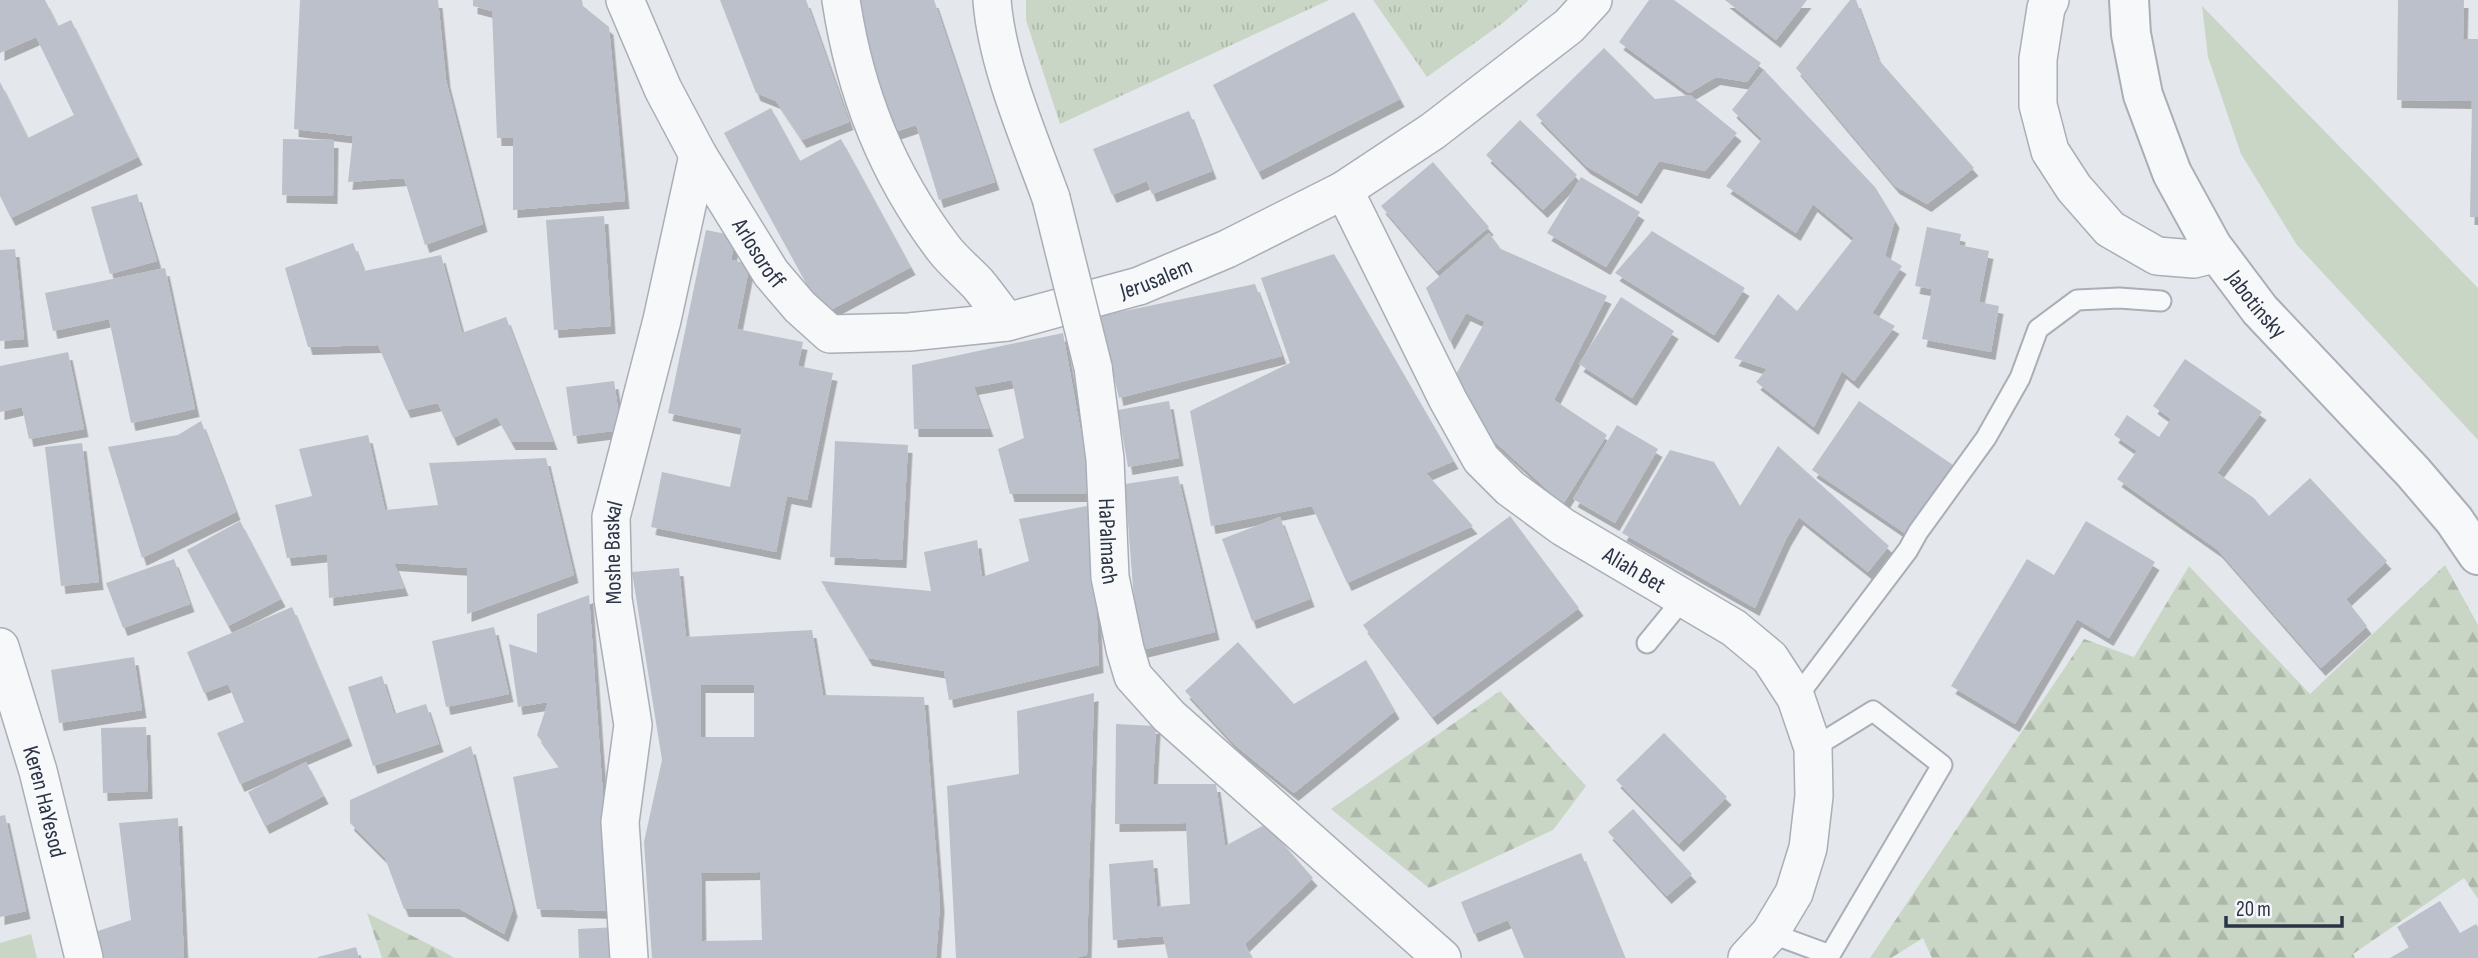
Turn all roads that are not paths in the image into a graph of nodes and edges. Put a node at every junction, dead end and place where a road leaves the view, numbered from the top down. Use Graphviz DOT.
graph roads {
  1 [pos="625,0"];
  2 [pos="841,0"];
  3 [pos="992,0"];
  4 [pos="1593,0"];
  5 [pos="2050,0"];
  6 [pos="2129,0"];
  7 [pos="698,155"];
  8 [pos="1344,190"];
  9 [pos="2217,253"];
  10 [pos="2161,301"];
  11 [pos="1007,321"];
  12 [pos="2478,555"];
  13 [pos="1683,599"];
  14 [pos="1647,642"];
  15 [pos="0,647"];
  16 [pos="1796,698"];
  17 [pos="1813,748"];
  18 [pos="1759,946"];
  19 [pos="84,958"];
  20 [pos="629,958"];
  21 [pos="1442,958"];
  1 -- 7 [label="street, Arlosoroff"];
  2 -- 11 [label="street"];
  3 -- 21 [label="street, HaPalmach, bridge"];
  4 -- 8 [label="street, Jerusalem"];
  5 -- 9 [label="street"];
  6 -- 9 [label="street, Jabotinsky"];
  7 -- 11 [label="street, Arlosoroff"];
  7 -- 20 [label="street, Moshe Baskal"];
  8 -- 11 [label="street, Jerusalem"];
  8 -- 13 [label="street, Aliah Bet"];
  9 -- 12 [label="street, Jabotinsky"];
  10 -- 16 [label="lane"];
  13 -- 14 [label="lane"];
  13 -- 16 [label="street, Aliah Bet"];
  15 -- 19 [label="street, Keren HaYesod"];
  16 -- 17 [label="street, Aliah Bet"];
  17 -- 18 [label="street, Aliah Bet"];
  17 -- 18 [label="lane"];
}
